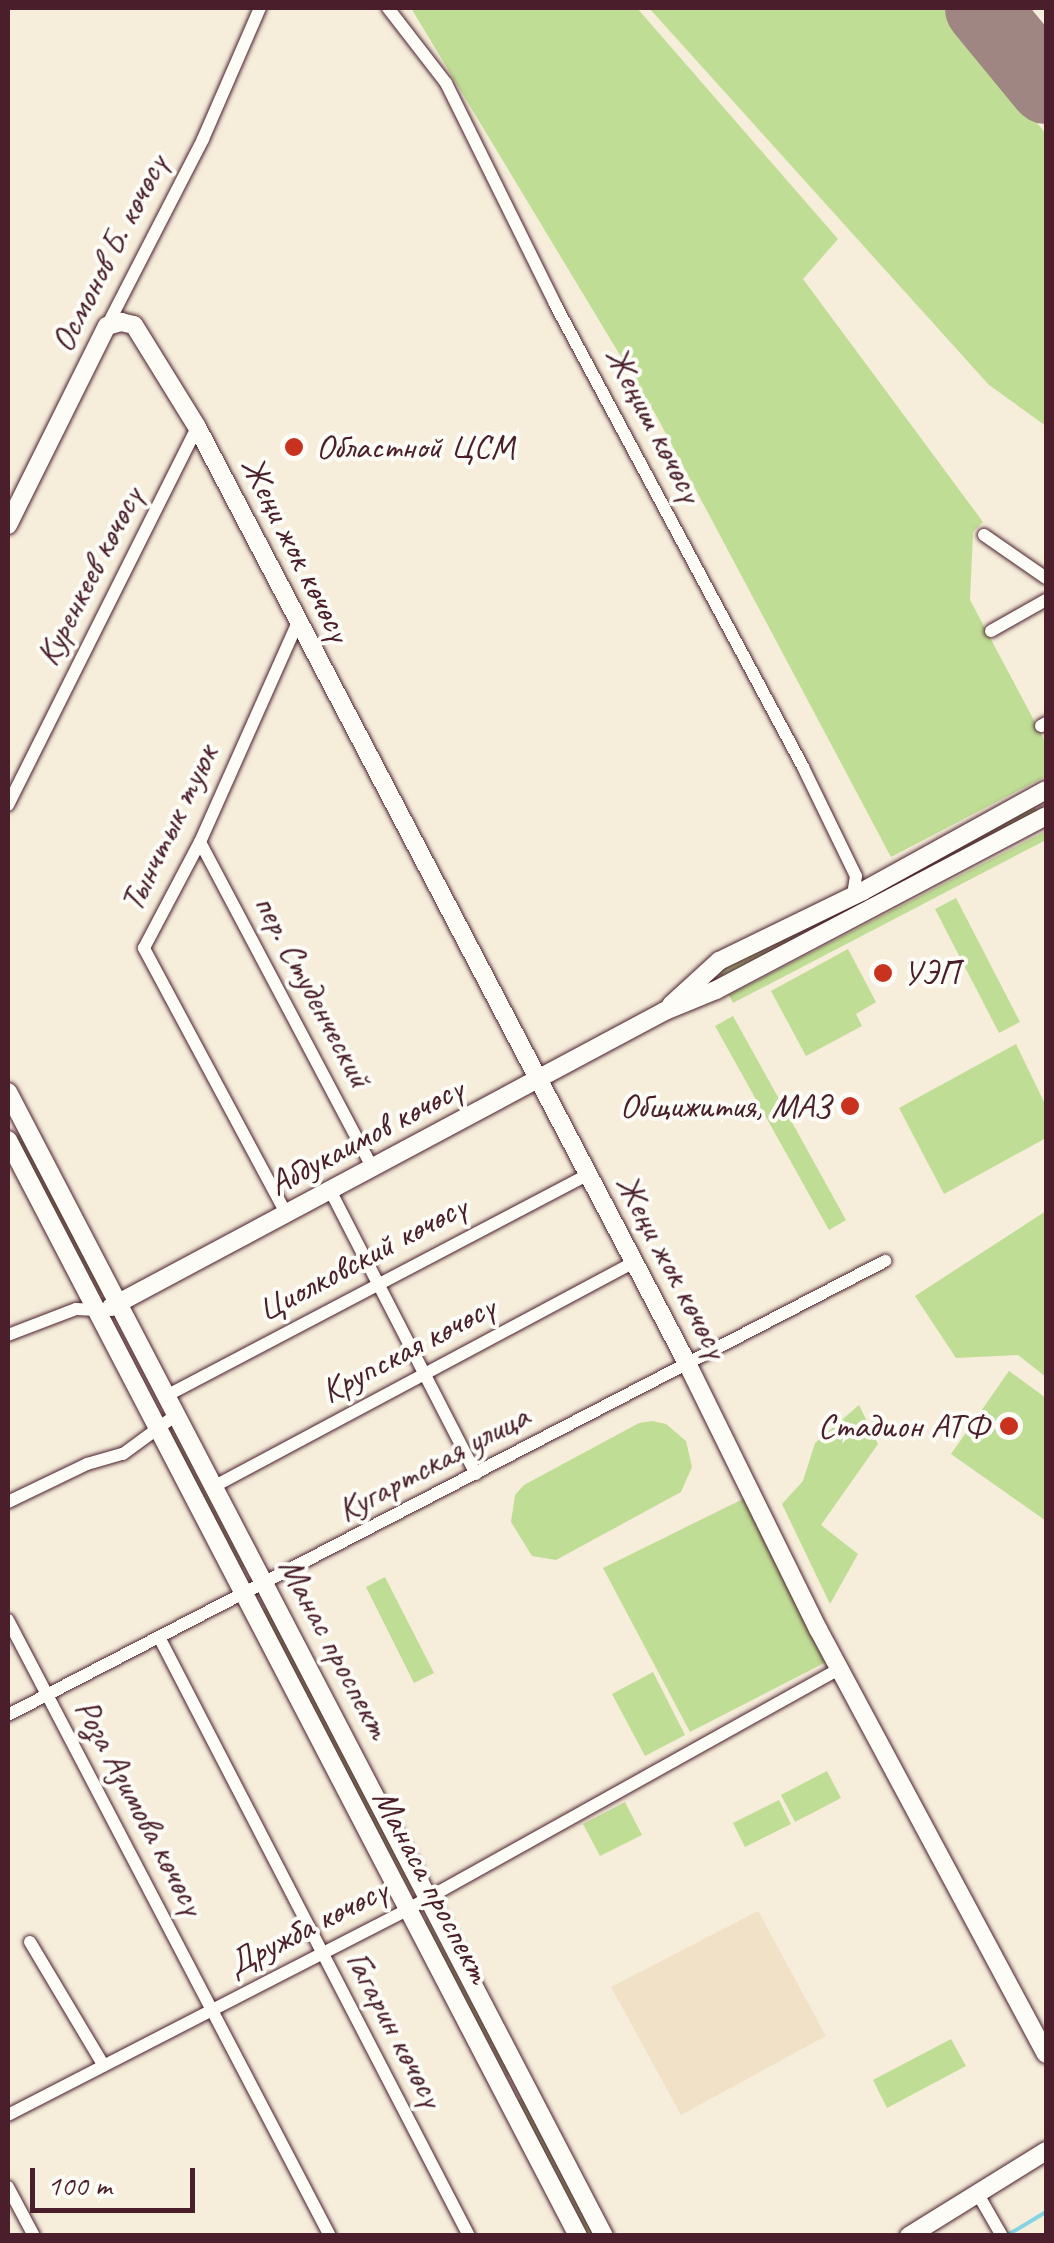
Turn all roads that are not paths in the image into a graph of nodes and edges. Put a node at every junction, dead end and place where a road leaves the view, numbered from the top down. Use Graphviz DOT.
graph roads {
  1 [pos="260,8"];
  2 [pos="388,8"];
  3 [pos="108,326"];
  4 [pos="197,428"];
  5 [pos="8,525"];
  6 [pos="984,535"];
  7 [pos="1046,578"];
  8 [pos="1046,600"];
  9 [pos="298,622"];
  10 [pos="992,631"];
  11 [pos="1044,803"];
  12 [pos="8,806"];
  13 [pos="200,842"];
  14 [pos="856,876"];
  15 [pos="879,882"];
  16 [pos="853,896"];
  17 [pos="665,1011"];
  18 [pos="540,1080"];
  19 [pos="8,1092"];
  20 [pos="25,1125"];
  21 [pos="8,1137"];
  22 [pos="374,1168"];
  23 [pos="587,1175"];
  24 [pos="331,1192"];
  25 [pos="287,1215"];
  26 [pos="886,1261"];
  27 [pos="632,1263"];
  28 [pos="377,1283"];
  29 [pos="120,1305"];
  30 [pos="96,1310"];
  31 [pos="8,1335"];
  32 [pos="687,1363"];
  33 [pos="424,1374"];
  34 [pos="166,1396"];
  35 [pos="176,1415"];
  36 [pos="157,1429"];
  37 [pos="476,1474"];
  38 [pos="213,1487"];
  39 [pos="8,1502"];
  40 [pos="265,1584"];
  41 [pos="244,1595"];
  42 [pos="8,1620"];
  43 [pos="159,1637"];
  44 [pos="840,1669"];
  45 [pos="46,1695"];
  46 [pos="8,1714"];
  47 [pos="428,1898"];
  48 [pos="408,1909"];
  49 [pos="30,1942"];
  50 [pos="321,1954"];
  51 [pos="212,2010"];
  52 [pos="1046,2054"];
  53 [pos="104,2066"];
  54 [pos="524,2082"];
  55 [pos="503,2092"];
  56 [pos="8,2116"];
  57 [pos="1046,2152"];
  58 [pos="8,2186"];
  59 [pos="979,2196"];
  60 [pos="34,2236"];
  61 [pos="330,2236"];
  62 [pos="469,2236"];
  63 [pos="578,2236"];
  64 [pos="604,2236"];
  65 [pos="909,2236"];
  66 [pos="1002,2236"];
  1 -- 3 [label="street, Осмонов Б. көчөсү"];
  2 -- 14 [label="street, Жеңиш көчөсү"];
  3 -- 4 [label="main road, Жеңи жок көчөсү"];
  3 -- 5 [label="main road, Осмонов Б. көчөсү"];
  4 -- 9 [label="main road, Жеңи жок көчөсү"];
  4 -- 12 [label="street, Куренкеев көчөсү"];
  6 -- 7 [label="street"];
  8 -- 10 [label="street"];
  9 -- 13 [label="street, Тынчтык туюк"];
  9 -- 18 [label="main road, Жеңи жок көчөсү"];
  11 -- 15 [label="main road, Абдукаимов көчөсү"];
  11 -- 17 [label="main road, Абдукаимов көчөсү"];
  13 -- 22 [label="street, пер. Студенческий"];
  13 -- 25 [label="street, Тынчтык туюк"];
  14 -- 15 [label="street"];
  14 -- 16 [label="street"];
  15 -- 16 [label="main road, Абдукаимов көчөсү"];
  16 -- 17 [label="main road, Абдукаимов көчөсү"];
  17 -- 18 [label="main road, Абдукаимов көчөсү"];
  18 -- 22 [label="main road, Абдукаимов көчөсү"];
  18 -- 23 [label="main road, Жеңи жок көчөсү"];
  19 -- 20 [label="main road, Манас проспект"];
  20 -- 21 [label="main road"];
  20 -- 29 [label="main road, Манас проспект"];
  21 -- 30 [label="main road, Манаса проспект"];
  22 -- 24 [label="main road, Абдукаимов көчөсү"];
  23 -- 27 [label="main road, Жеңи жок көчөсү"];
  23 -- 28 [label="street, Циолковский көчөсү"];
  24 -- 25 [label="main road, Абдукаимов көчөсү"];
  24 -- 28 [label="street"];
  25 -- 29 [label="main road, Абдукаимов көчөсү"];
  26 -- 32 [label="street, Кугартская улица"];
  27 -- 32 [label="main road, Жеңи жок көчөсү"];
  27 -- 33 [label="street, Крупская көчөсү"];
  28 -- 33 [label="street"];
  28 -- 34 [label="street, Циолковский көчөсү"];
  29 -- 30 [label="main road, Абдукаимов көчөсү"];
  29 -- 34 [label="main road, Манас проспект"];
  30 -- 31 [label="street"];
  30 -- 36 [label="main road, Манаса проспект"];
  32 -- 37 [label="street, Кугартская улица"];
  32 -- 44 [label="main road, Жеңи жок көчөсү"];
  33 -- 37 [label="street"];
  33 -- 38 [label="street, Крупская көчөсү"];
  34 -- 35 [label="main road, Манас проспект"];
  35 -- 36 [label="street"];
  35 -- 38 [label="main road, Манас проспект"];
  36 -- 39 [label="street"];
  36 -- 41 [label="main road, Манаса проспект"];
  37 -- 40 [label="street, Кугартская улица"];
  38 -- 40 [label="main road, Манас проспект"];
  40 -- 41 [label="street, Кугартская улица"];
  40 -- 47 [label="main road, Манас проспект"];
  41 -- 43 [label="street, Кугартская улица"];
  41 -- 48 [label="main road, Манаса проспект"];
  42 -- 45 [label="street, Роза Азимова көчөсү"];
  43 -- 45 [label="street, Кугартская улица"];
  43 -- 50 [label="street, Гагарин көчөсү"];
  44 -- 47 [label="street, Дружба көчөсү"];
  44 -- 52 [label="main road, Жеңи жок көчөсү"];
  45 -- 46 [label="street, Кугартская улица"];
  45 -- 51 [label="street, Роза Азимова көчөсү"];
  47 -- 48 [label="street, Дружба көчөсү"];
  47 -- 54 [label="main road, Манас проспект"];
  48 -- 50 [label="street, Дружба көчөсү"];
  48 -- 55 [label="main road, Манаса проспект"];
  49 -- 53 [label="street"];
  50 -- 51 [label="street, Дружба көчөсү"];
  50 -- 62 [label="street, Гагарин көчөсү"];
  51 -- 53 [label="street, Дружба көчөсү"];
  51 -- 61 [label="street, Роза Азимова көчөсү"];
  53 -- 56 [label="street, Дружба көчөсү"];
  54 -- 55 [label="street"];
  54 -- 64 [label="main road, Манас проспект"];
  55 -- 63 [label="main road, Манаса проспект"];
  57 -- 59 [label="main road"];
  58 -- 60 [label="street"];
  59 -- 65 [label="main road"];
  59 -- 66 [label="street"];
}
